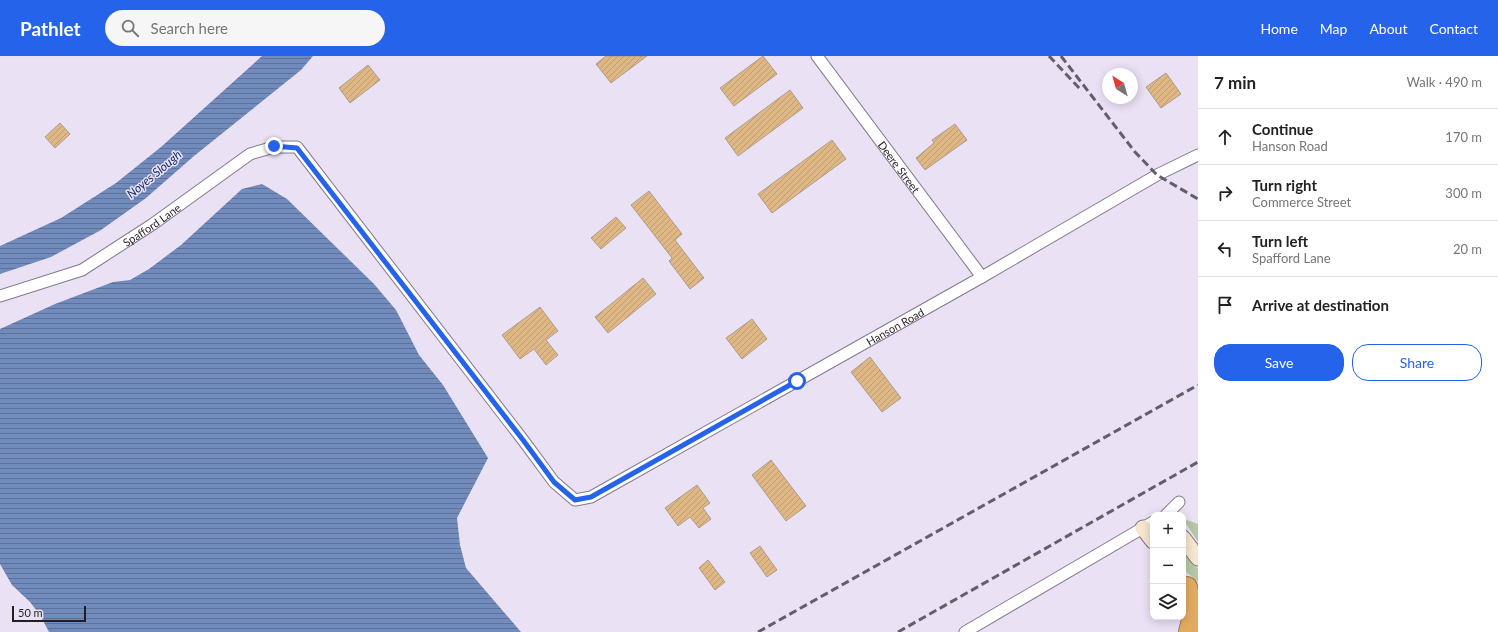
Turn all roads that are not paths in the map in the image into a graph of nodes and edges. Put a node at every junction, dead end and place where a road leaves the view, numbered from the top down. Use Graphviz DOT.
graph roads {
  1 [pos="817,56"];
  2 [pos="1198,155"];
  3 [pos="982,277"];
  4 [pos="0,296"];
  5 [pos="591,497"];
  6 [pos="1180,502"];
  7 [pos="1169,512"];
  8 [pos="1148,525"];
  9 [pos="1186,542"];
  10 [pos="1198,558"];
  11 [pos="1190,590"];
  12 [pos="965,632"];
  13 [pos="1189,632"];
  1 -- 3 [label="street, Deere Street"];
  2 -- 3 [label="street, Hanson Road"];
  3 -- 5 [label="street, Hanson Road"];
  4 -- 5 [label="street, Spafford Lane"];
  6 -- 7 [label="street"];
  8 -- 12 [label="street"];
  9 -- 10 [label="main road"];
  11 -- 13 [label="highway"];
}
